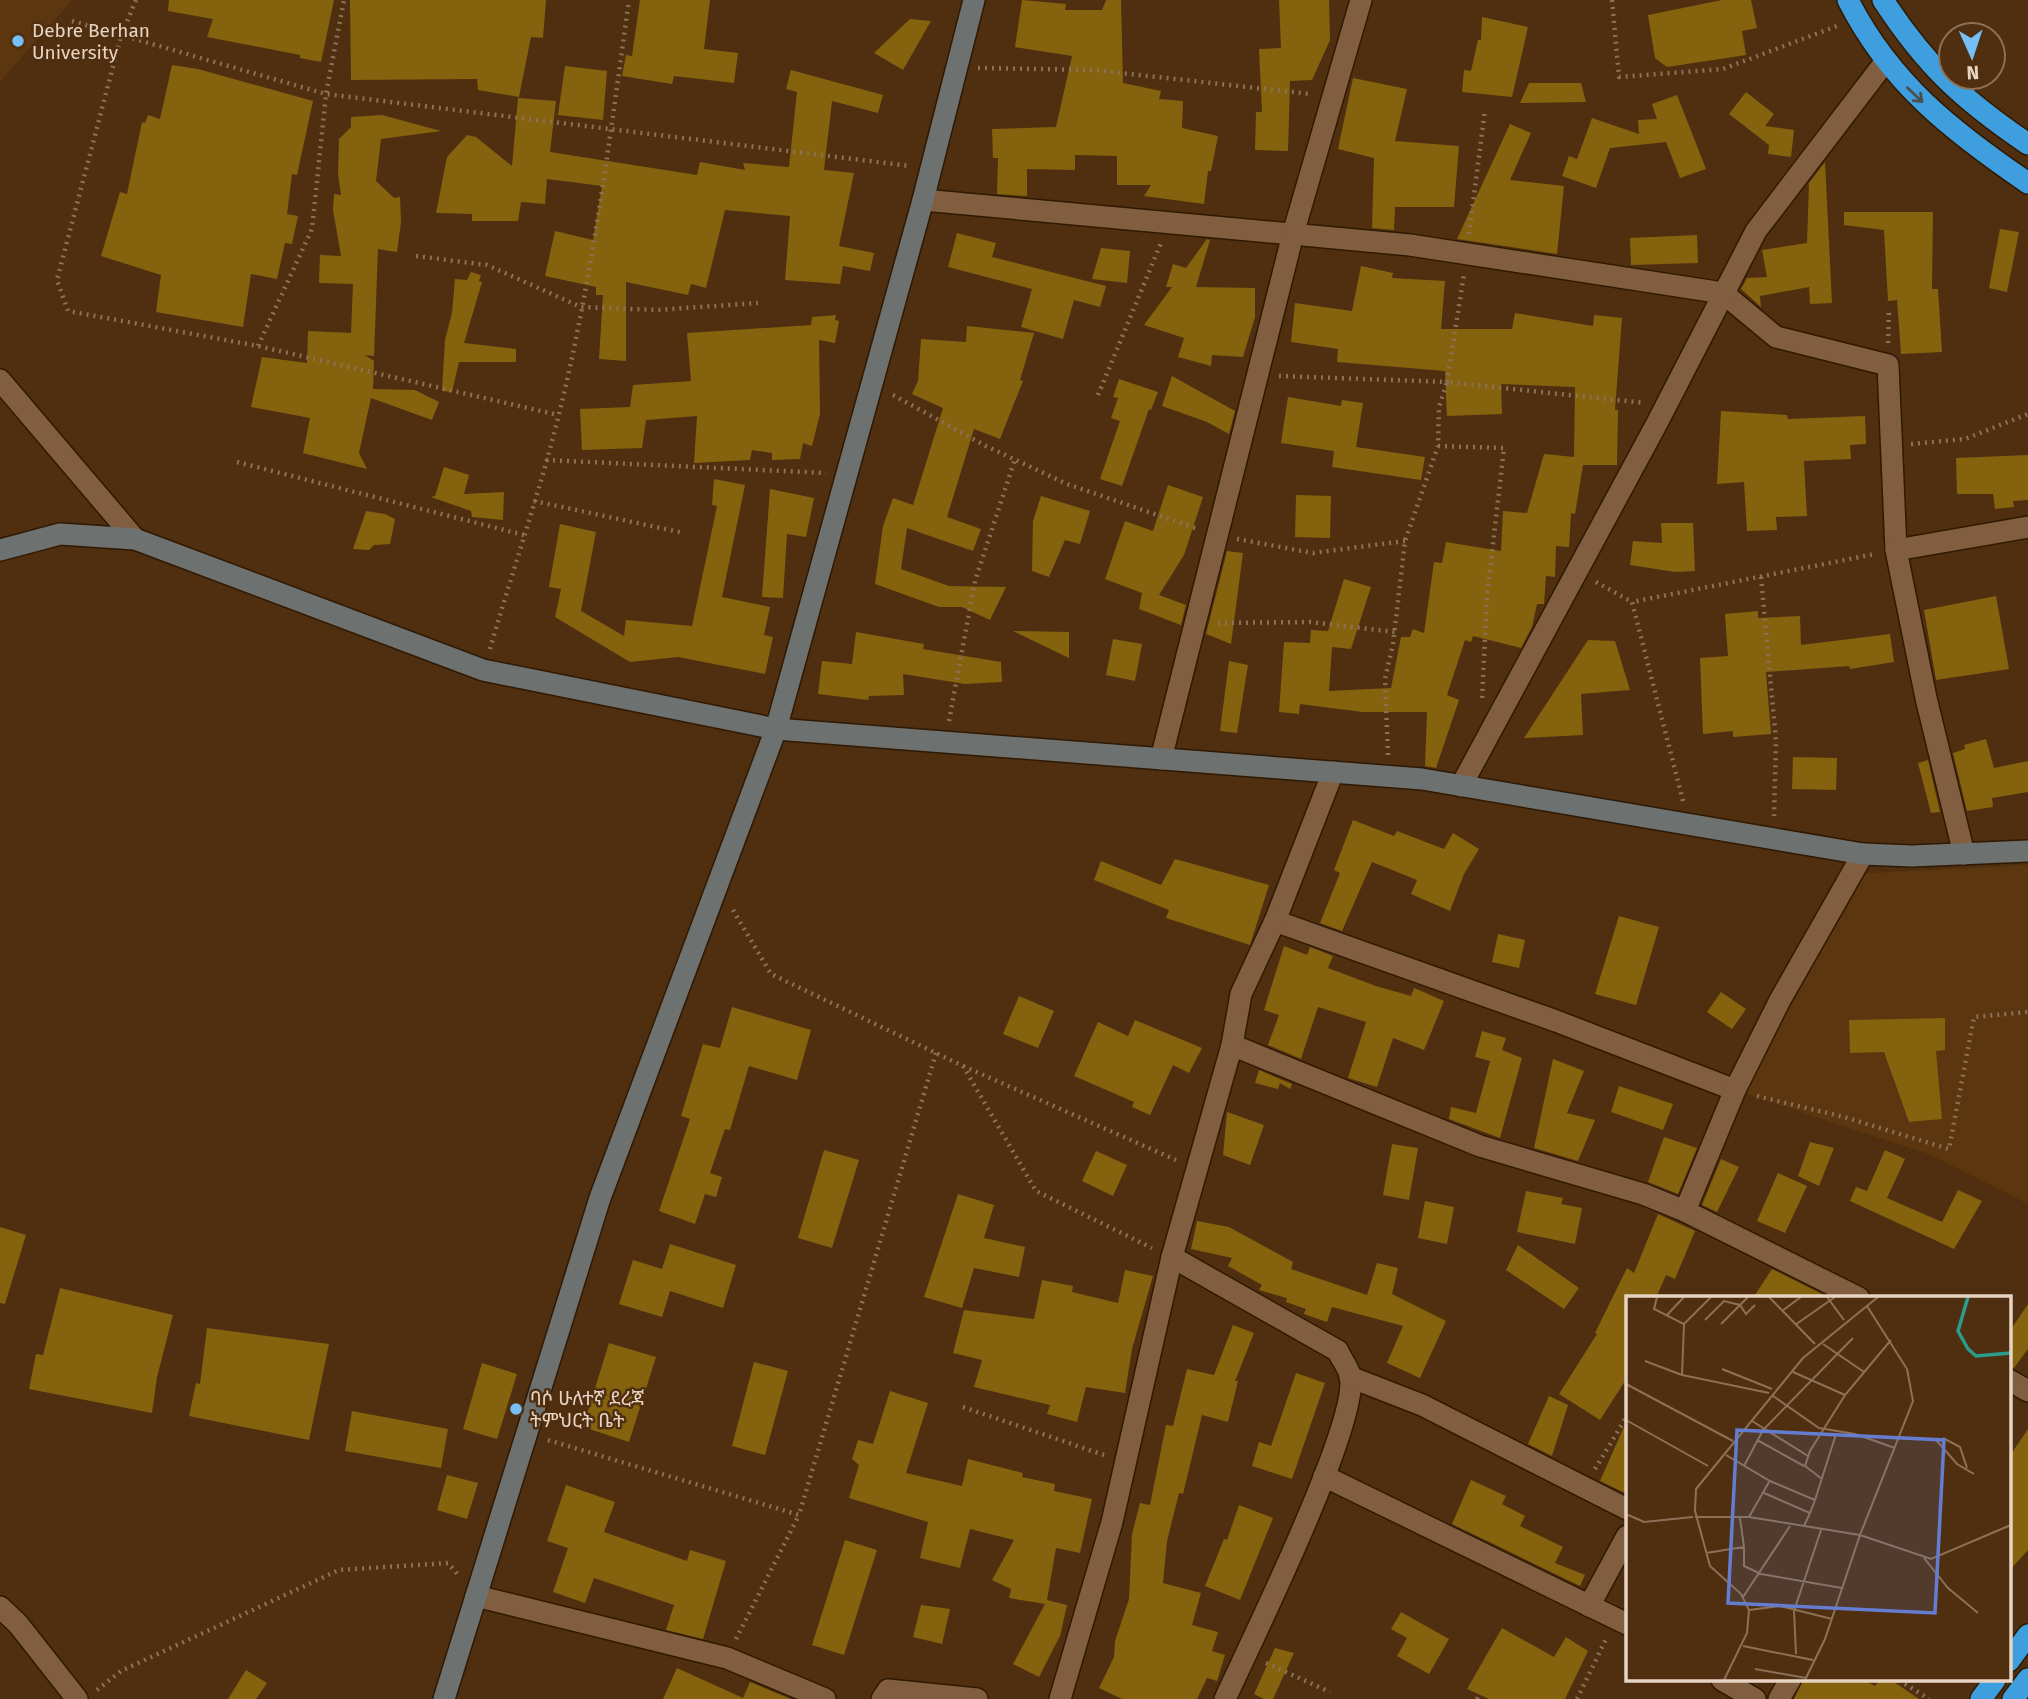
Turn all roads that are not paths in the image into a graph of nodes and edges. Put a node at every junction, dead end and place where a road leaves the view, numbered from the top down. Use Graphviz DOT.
graph roads {
  1 [pos="974,0"];
  2 [pos="1360,0"];
  3 [pos="1883,0"];
  4 [pos="1853,9"];
  5 [pos="1885,62"];
  6 [pos="2028,144"];
  7 [pos="2028,183"];
  8 [pos="923,200"];
  9 [pos="1293,234"];
  10 [pos="1723,293"];
  11 [pos="0,380"];
  12 [pos="2028,527"];
  13 [pos="135,538"];
  14 [pos="0,550"];
  15 [pos="1896,550"];
  16 [pos="776,729"];
  17 [pos="1161,759"];
  18 [pos="1333,772"];
  19 [pos="1461,786"];
  20 [pos="2028,851"];
  21 [pos="1863,853"];
  22 [pos="1964,854"];
  23 [pos="1275,921"];
  24 [pos="1232,1045"];
  25 [pos="1735,1090"];
  26 [pos="1685,1211"];
  27 [pos="1172,1257"];
  28 [pos="1855,1296"];
  29 [pos="1350,1377"];
  30 [pos="2010,1381"];
  31 [pos="2028,1391"];
  32 [pos="1324,1476"];
  33 [pos="1626,1508"];
  34 [pos="1626,1538"];
  35 [pos="476,1596"];
  36 [pos="1589,1606"];
  37 [pos="0,1607"];
  38 [pos="1622,1621"];
  39 [pos="2028,1635"];
  40 [pos="2010,1660"];
  41 [pos="2028,1679"];
  42 [pos="1725,1682"];
  43 [pos="1789,1682"];
  44 [pos="1993,1682"];
  45 [pos="85,1695"];
  46 [pos="444,1699"];
  47 [pos="825,1699"];
  48 [pos="882,1699"];
  49 [pos="977,1699"];
  50 [pos="1060,1699"];
  51 [pos="1225,1699"];
  52 [pos="1755,1699"];
  53 [pos="1779,1699"];
  54 [pos="1980,1699"];
  55 [pos="2013,1699"];
  1 -- 8 [label="main road"];
  2 -- 9 [label="street"];
  3 -- 6 [label="highway"];
  4 -- 5 [label="highway"];
  5 -- 7 [label="highway, one-way"];
  5 -- 10 [label="street"];
  8 -- 9 [label="street"];
  8 -- 16 [label="main road"];
  9 -- 10 [label="street"];
  9 -- 17 [label="street"];
  10 -- 15 [label="street"];
  10 -- 19 [label="street"];
  11 -- 13 [label="street"];
  12 -- 15 [label="street"];
  13 -- 14 [label="main road"];
  13 -- 16 [label="main road"];
  15 -- 22 [label="street"];
  16 -- 17 [label="main road"];
  16 -- 35 [label="main road"];
  17 -- 18 [label="main road"];
  18 -- 19 [label="main road"];
  18 -- 23 [label="street"];
  19 -- 21 [label="main road"];
  20 -- 22 [label="main road"];
  21 -- 22 [label="main road"];
  21 -- 25 [label="street"];
  23 -- 24 [label="street"];
  23 -- 25 [label="street"];
  24 -- 26 [label="street"];
  24 -- 27 [label="street"];
  25 -- 26 [label="street"];
  26 -- 28 [label="street"];
  27 -- 29 [label="street"];
  27 -- 50 [label="street"];
  29 -- 32 [label="street"];
  29 -- 33 [label="street"];
  30 -- 31 [label="street"];
  32 -- 36 [label="street"];
  32 -- 51 [label="street"];
  34 -- 36 [label="street"];
  35 -- 46 [label="main road"];
  35 -- 47 [label="street"];
  36 -- 38 [label="street"];
  37 -- 45 [label="street"];
  39 -- 40 [label="highway"];
  41 -- 55 [label="highway"];
  42 -- 52 [label="street"];
  43 -- 53 [label="street"];
  44 -- 54 [label="highway"];
  48 -- 49 [label="street"];
}
